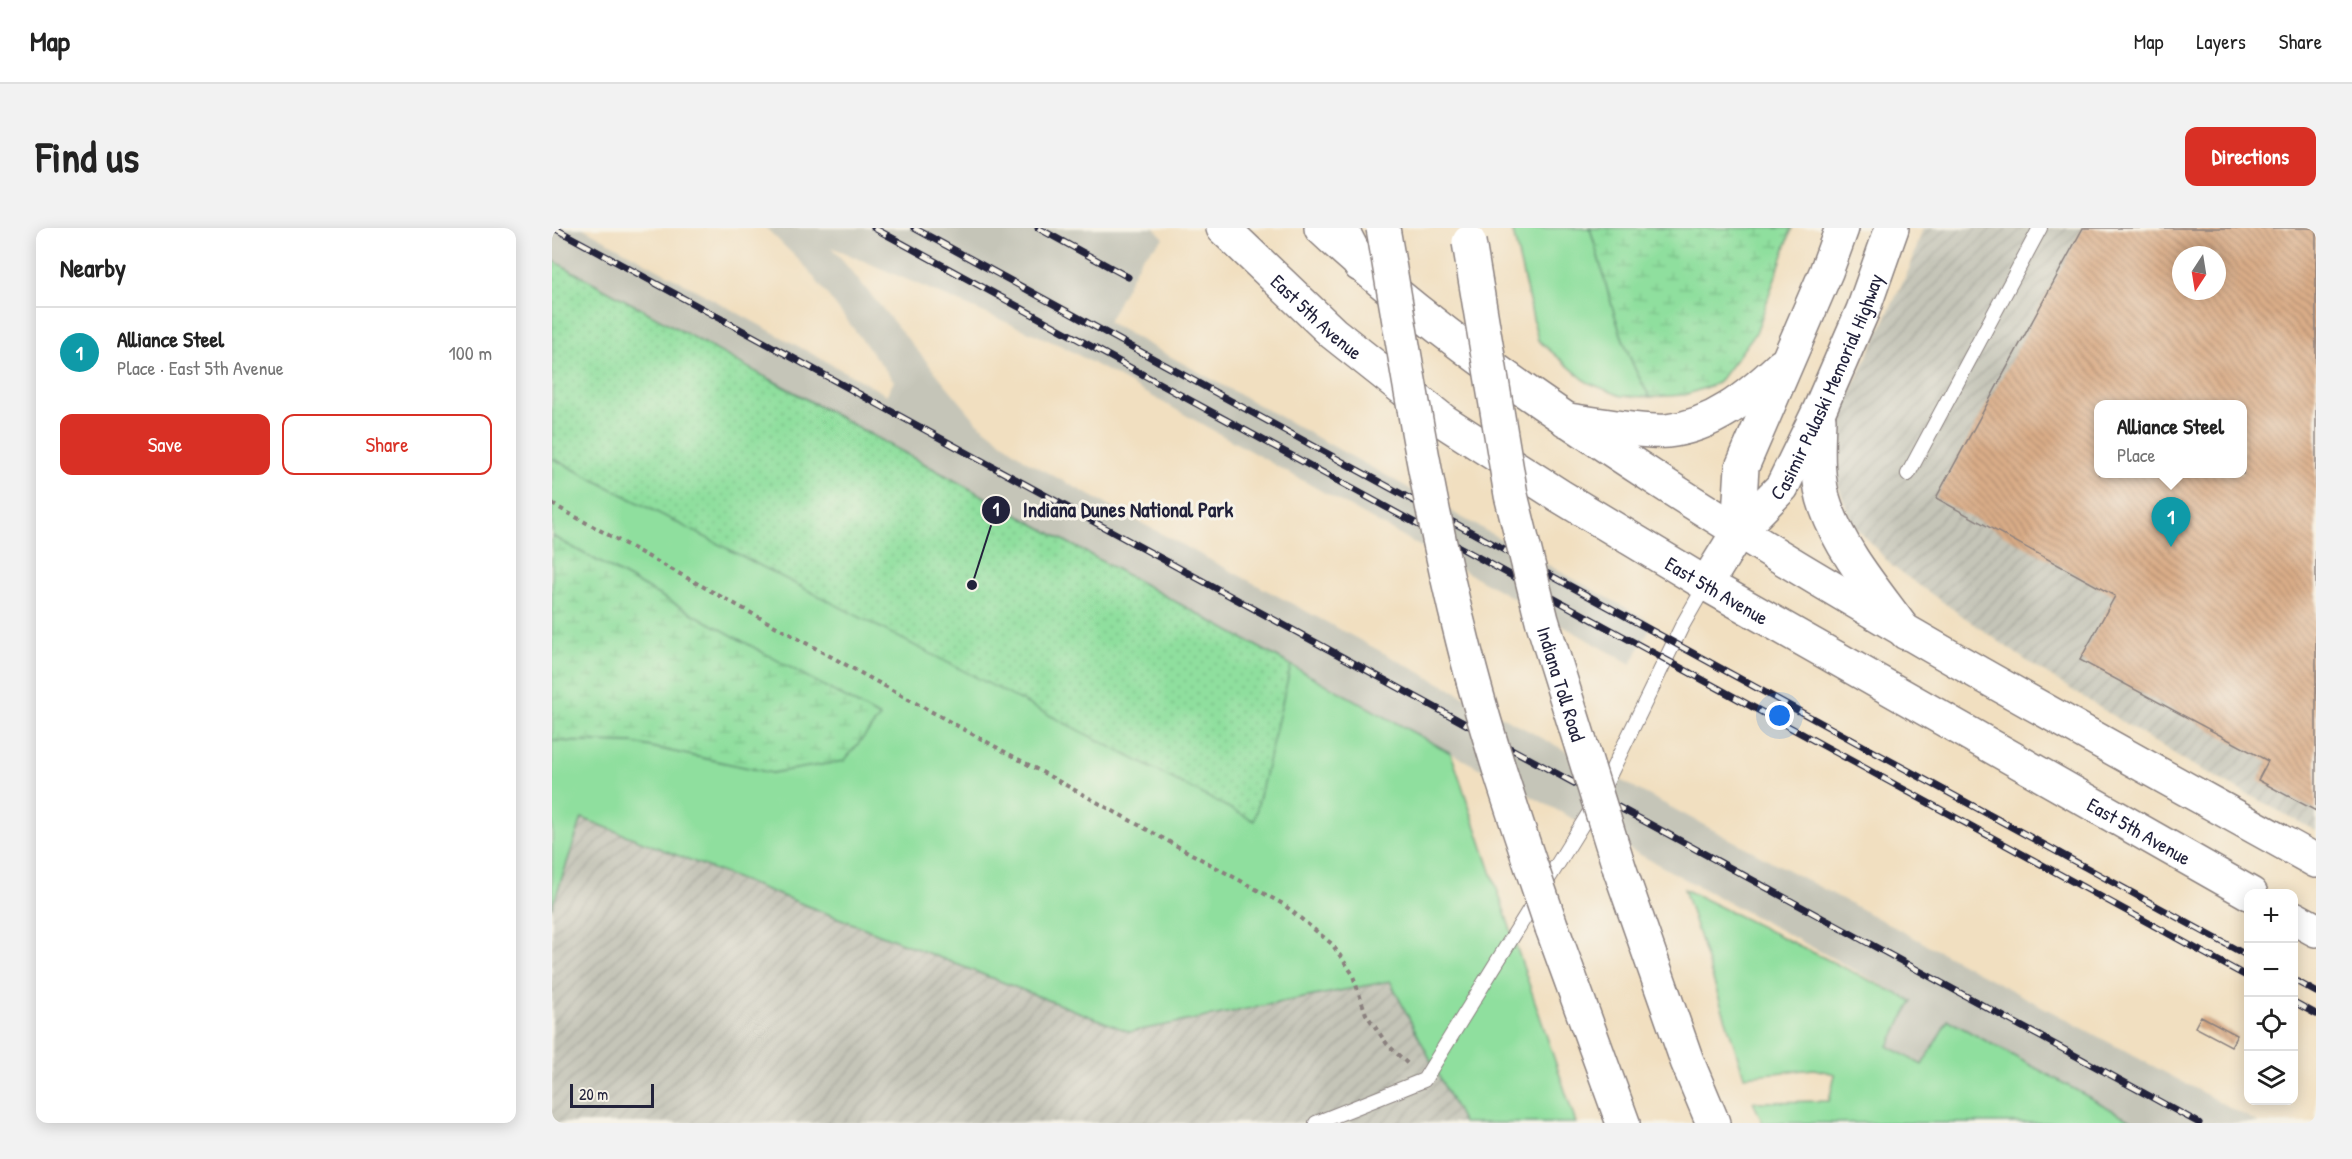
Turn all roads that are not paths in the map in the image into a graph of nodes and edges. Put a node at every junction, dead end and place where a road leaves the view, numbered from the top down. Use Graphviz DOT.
graph roads {
  1 [pos="1223,228"];
  2 [pos="1321,228"];
  3 [pos="1341,228"];
  4 [pos="1383,228"];
  5 [pos="1842,228"];
  6 [pos="1892,228"];
  7 [pos="2040,228"];
  8 [pos="1468,235"];
  9 [pos="1360,265"];
  10 [pos="1791,357"];
  11 [pos="1819,411"];
  12 [pos="1566,420"];
  13 [pos="1908,474"];
  14 [pos="1738,532"];
  15 [pos="1706,584"];
  16 [pos="1906,633"];
  17 [pos="2316,861"];
  18 [pos="2244,890"];
  19 [pos="2298,920"];
  20 [pos="2316,930"];
  21 [pos="1316,1123"];
  22 [pos="1623,1123"];
  23 [pos="1713,1123"];
  1 -- 15 [label="main road, East 5th Avenue"];
  2 -- 9 [label="main road"];
  3 -- 9 [label="main road"];
  4 -- 22 [label="main road, bridge"];
  5 -- 10 [label="main road, Casimir Pulaski Memorial Highway"];
  6 -- 11 [label="main road, Casimir Pulaski Memorial Highway"];
  7 -- 13 [label="lane"];
  8 -- 23 [label="main road, Indiana Toll Road, bridge"];
  9 -- 12 [label="main road"];
  10 -- 12 [label="main road"];
  10 -- 14 [label="main road, Casimir Pulaski Memorial Highway"];
  11 -- 14 [label="main road, Casimir Pulaski Memorial Highway"];
  11 -- 16 [label="main road"];
  12 -- 14 [label="main road"];
  14 -- 15 [label="main road, Casimir Pulaski Memorial Highway"];
  14 -- 16 [label="main road"];
  15 -- 18 [label="main road, East 5th Avenue"];
  15 -- 21 [label="lane"];
  16 -- 17 [label="main road"];
  19 -- 20 [label="main road"];
}
